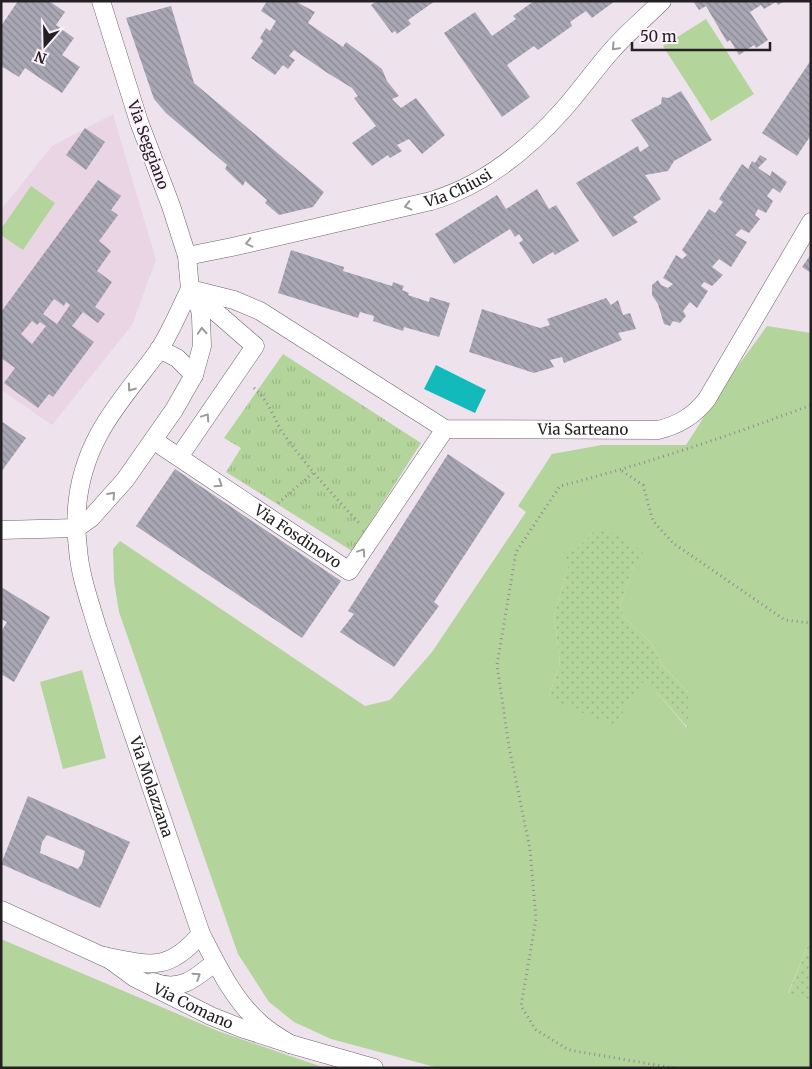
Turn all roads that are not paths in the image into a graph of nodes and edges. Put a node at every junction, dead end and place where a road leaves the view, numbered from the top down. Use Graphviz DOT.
graph roads {
  1 [pos="101,1"];
  2 [pos="662,1"];
  3 [pos="811,222"];
  4 [pos="187,256"];
  5 [pos="190,289"];
  6 [pos="160,349"];
  7 [pos="194,375"];
  8 [pos="445,429"];
  9 [pos="153,440"];
  10 [pos="179,457"];
  11 [pos="77,528"];
  12 [pos="3,530"];
  13 [pos="1,910"];
  14 [pos="201,934"];
  15 [pos="105,956"];
  16 [pos="215,962"];
  17 [pos="238,997"];
  18 [pos="290,1044"];
  19 [pos="374,1068"];
  1 -- 4 [label="street, Via Seggiano"];
  2 -- 4 [label="street, Via Chiusi, one-way"];
  3 -- 8 [label="street, Via Sarteano"];
  4 -- 5 [label="street, Via Seggiano"];
  5 -- 6 [label="street, Via Molazzana"];
  7 -- 5 [label="street, one-way"];
  5 -- 8 [label="street"];
  10 -- 5 [label="street, one-way"];
  6 -- 7 [label="street"];
  6 -- 11 [label="street, Via Molazzana, one-way"];
  7 -- 9 [label="street"];
  10 -- 8 [label="street, Via Fosdinovo, one-way"];
  9 -- 10 [label="street"];
  11 -- 9 [label="street, one-way"];
  11 -- 12 [label="street"];
  11 -- 14 [label="street, Via Molazzana"];
  13 -- 15 [label="street, Via Comano"];
  14 -- 15 [label="street"];
  14 -- 16 [label="street, Via Molazzana"];
  15 -- 16 [label="street, Via Comano, one-way"];
  15 -- 18 [label="street, Via Comano"];
  16 -- 17 [label="street, Via Molazzana"];
  17 -- 18 [label="street, Via Comano"];
  18 -- 19 [label="street, Via Comano"];
}
